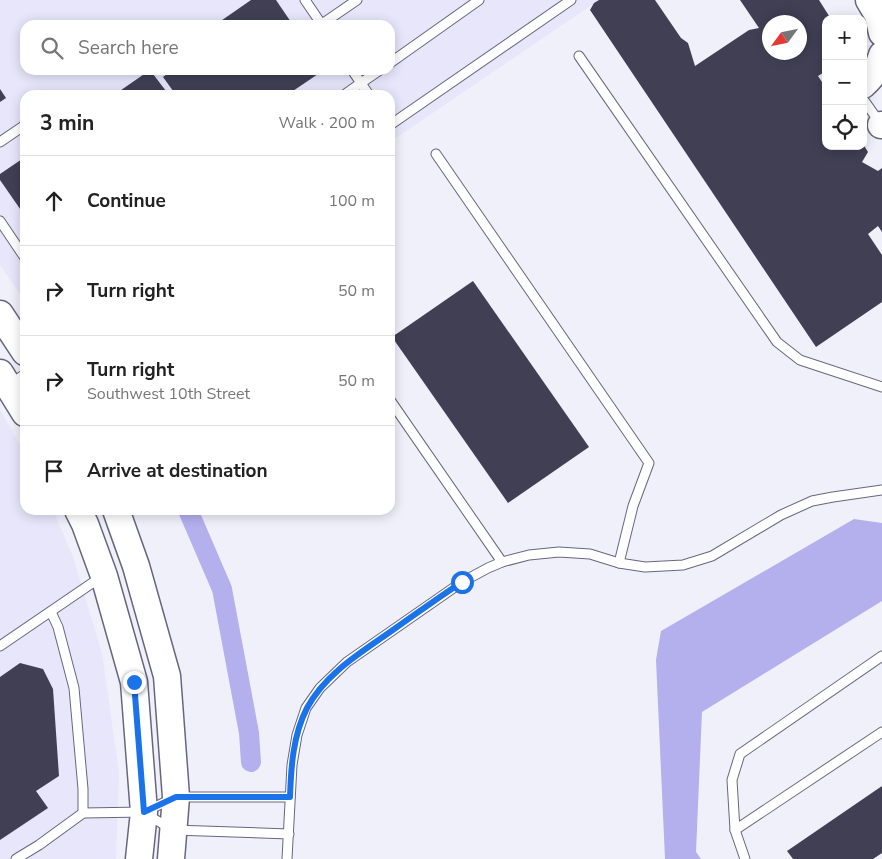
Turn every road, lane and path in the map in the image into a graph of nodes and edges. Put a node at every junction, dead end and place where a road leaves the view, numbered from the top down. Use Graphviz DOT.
graph roads {
  1 [pos="306,0"];
  2 [pos="357,0"];
  3 [pos="479,0"];
  4 [pos="571,0"];
  5 [pos="869,0"];
  6 [pos="319,20"];
  7 [pos="329,20"];
  8 [pos="882,32"];
  9 [pos="882,55"];
  10 [pos="579,56"];
  11 [pos="395,59"];
  12 [pos="355,75"];
  13 [pos="373,75"];
  14 [pos="867,82"];
  15 [pos="361,83"];
  16 [pos="351,90"];
  17 [pos="366,90"];
  18 [pos="867,104"];
  19 [pos="395,122"];
  20 [pos="882,125"];
  21 [pos="20,128"];
  22 [pos="0,142"];
  23 [pos="436,154"];
  24 [pos="0,221"];
  25 [pos="20,251"];
  26 [pos="0,314"];
  27 [pos="20,344"];
  28 [pos="8,381"];
  29 [pos="882,387"];
  30 [pos="20,404"];
  31 [pos="395,407"];
  32 [pos="882,490"];
  33 [pos="80,515"];
  34 [pos="118,515"];
  35 [pos="502,562"];
  36 [pos="619,563"];
  37 [pos="104,576"];
  38 [pos="51,612"];
  39 [pos="0,646"];
  40 [pos="882,656"];
  41 [pos="882,732"];
  42 [pos="176,797"];
  43 [pos="290,797"];
  44 [pos="144,812"];
  45 [pos="83,813"];
  46 [pos="173,830"];
  47 [pos="735,830"];
  48 [pos="289,834"];
  49 [pos="16,859"];
  50 [pos="139,859"];
  51 [pos="171,859"];
  52 [pos="287,859"];
  53 [pos="745,859"];
  1 -- 6 [label="lane"];
  2 -- 7 [label="lane"];
  3 -- 11 [label="lane"];
  4 -- 19 [label="lane"];
  5 -- 8 [label="street"];
  9 -- 14 [label="street"];
  10 -- 29 [label="lane"];
  12 -- 15 [label="lane"];
  13 -- 15 [label="lane"];
  15 -- 16 [label="lane"];
  15 -- 17 [label="lane"];
  18 -- 20 [label="lane"];
  21 -- 22 [label="lane"];
  23 -- 36 [label="lane"];
  24 -- 25 [label="lane"];
  26 -- 27 [label="street"];
  28 -- 30 [label="street"];
  31 -- 35 [label="lane"];
  32 -- 36 [label="lane"];
  33 -- 37 [label="street"];
  34 -- 42 [label="street"];
  35 -- 36 [label="lane"];
  35 -- 43 [label="lane"];
  37 -- 38 [label="lane"];
  37 -- 44 [label="street"];
  38 -- 39 [label="lane"];
  38 -- 45 [label="lane"];
  40 -- 47 [label="lane"];
  41 -- 47 [label="lane"];
  42 -- 43 [label="lane"];
  42 -- 44 [label="lane"];
  42 -- 46 [label="street"];
  43 -- 48 [label="lane"];
  44 -- 45 [label="lane"];
  44 -- 46 [label="lane"];
  44 -- 50 [label="street"];
  45 -- 49 [label="lane"];
  46 -- 48 [label="lane"];
  46 -- 51 [label="street"];
  47 -- 53 [label="lane"];
  48 -- 52 [label="lane"];
}
